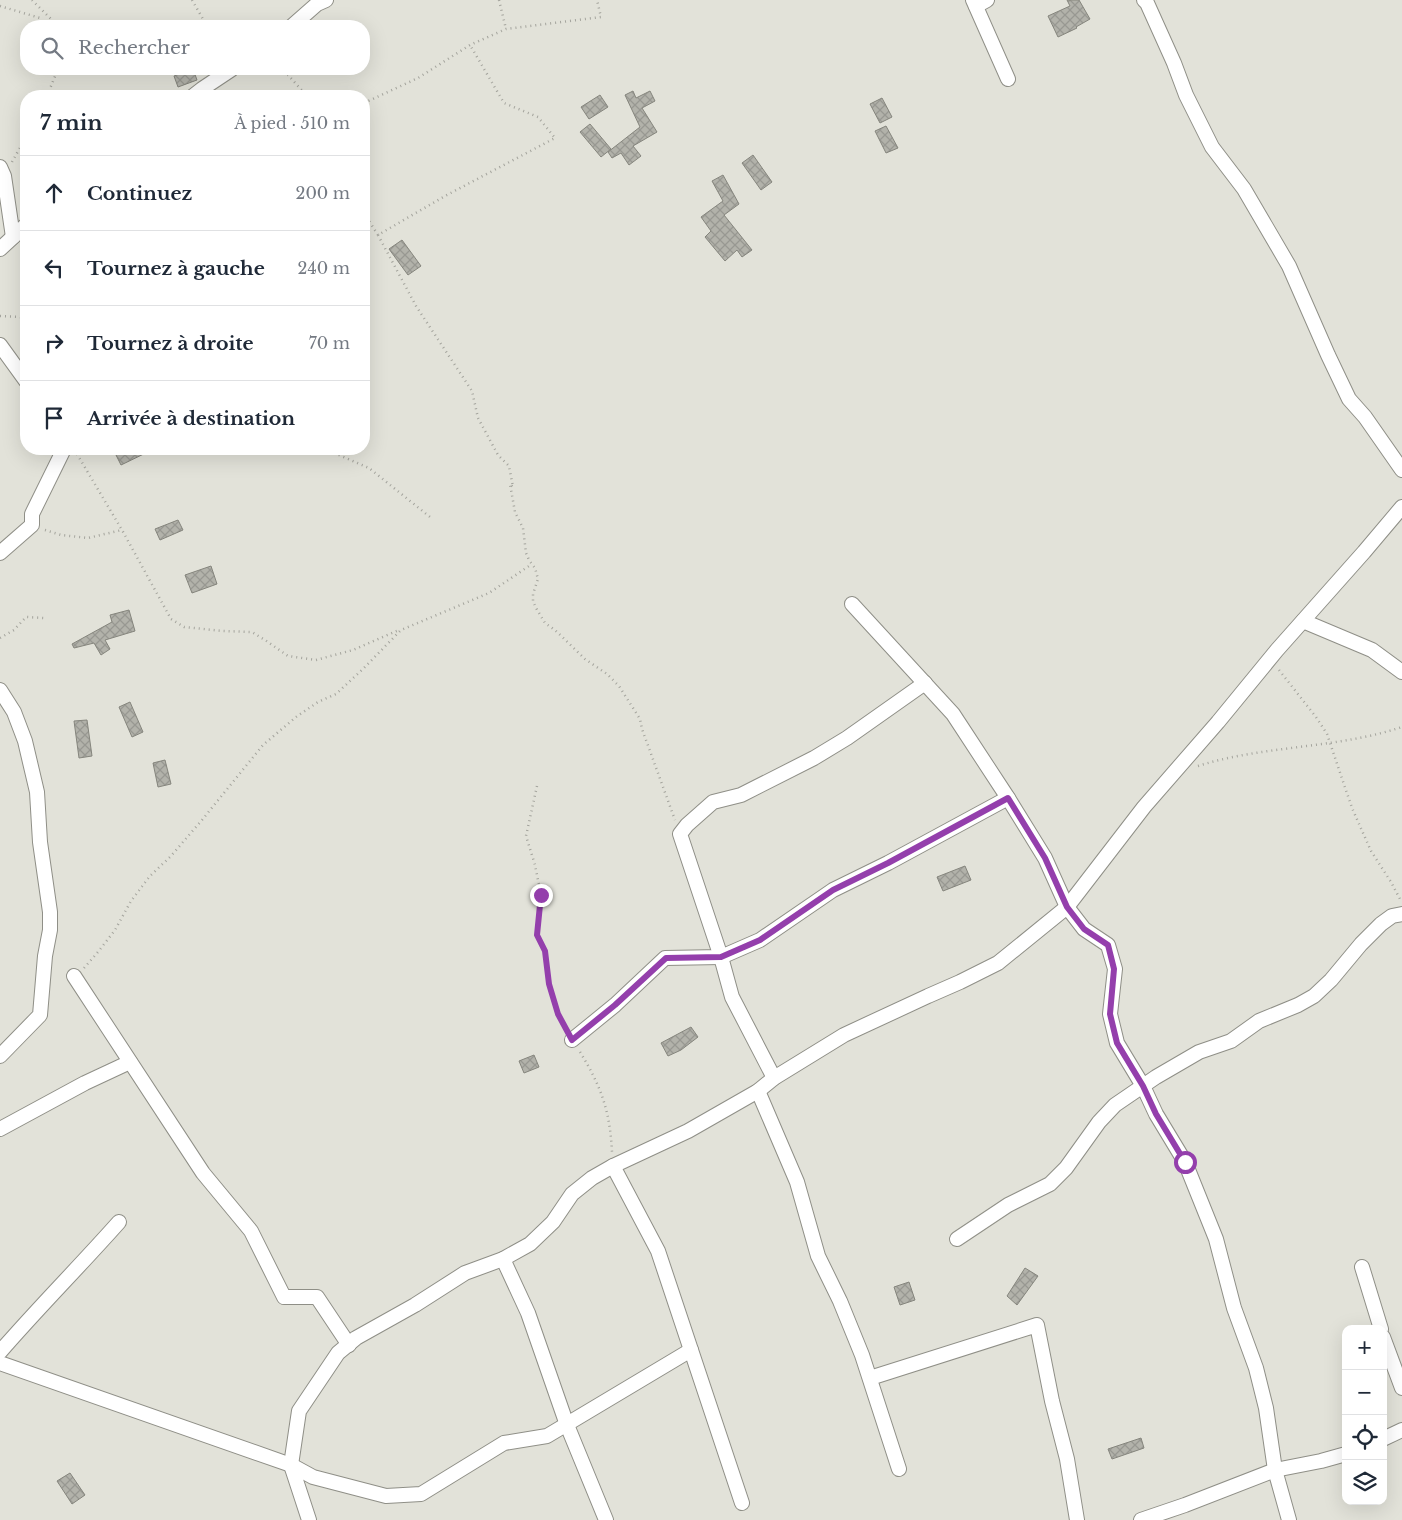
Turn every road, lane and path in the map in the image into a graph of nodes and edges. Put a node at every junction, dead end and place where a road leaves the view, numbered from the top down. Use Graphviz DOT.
graph roads {
  1 [pos="32,0"];
  2 [pos="192,0"];
  3 [pos="326,0"];
  4 [pos="498,0"];
  5 [pos="596,0"];
  6 [pos="1144,0"];
  7 [pos="979,2"];
  8 [pos="0,6"];
  9 [pos="41,20"];
  10 [pos="51,20"];
  11 [pos="204,20"];
  12 [pos="299,20"];
  13 [pos="506,29"];
  14 [pos="470,45"];
  15 [pos="56,75"];
  16 [pos="223,75"];
  17 [pos="288,75"];
  18 [pos="1008,79"];
  19 [pos="49,90"];
  20 [pos="201,90"];
  21 [pos="302,90"];
  22 [pos="370,100"];
  23 [pos="20,146"];
  24 [pos="2,171"];
  25 [pos="370,222"];
  26 [pos="20,231"];
  27 [pos="378,235"];
  28 [pos="13,237"];
  29 [pos="0,249"];
  30 [pos="0,316"];
  31 [pos="20,317"];
  32 [pos="0,344"];
  33 [pos="20,372"];
  34 [pos="61,455"];
  35 [pos="78,455"];
  36 [pos="339,455"];
  37 [pos="1402,470"];
  38 [pos="1402,508"];
  39 [pos="430,517"];
  40 [pos="32,525"];
  41 [pos="122,530"];
  42 [pos="0,552"];
  43 [pos="532,564"];
  44 [pos="852,604"];
  45 [pos="44,618"];
  46 [pos="1303,620"];
  47 [pos="401,630"];
  48 [pos="0,638"];
  49 [pos="1270,659"];
  50 [pos="1402,672"];
  51 [pos="925,682"];
  52 [pos="1,695"];
  53 [pos="1402,727"];
  54 [pos="1329,743"];
  55 [pos="1173,774"];
  56 [pos="537,786"];
  57 [pos="1008,798"];
  58 [pos="680,834"];
  59 [pos="1402,903"];
  60 [pos="1067,907"];
  61 [pos="1402,914"];
  62 [pos="721,957"];
  63 [pos="74,976"];
  64 [pos="572,1040"];
  65 [pos="0,1056"];
  66 [pos="130,1062"];
  67 [pos="774,1078"];
  68 [pos="1143,1086"];
  69 [pos="758,1091"];
  70 [pos="0,1130"];
  71 [pos="613,1166"];
  72 [pos="119,1222"];
  73 [pos="957,1238"];
  74 [pos="503,1259"];
  75 [pos="1362,1267"];
  76 [pos="1379,1325"];
  77 [pos="348,1344"];
  78 [pos="1387,1348"];
  79 [pos="690,1350"];
  80 [pos="0,1352"];
  81 [pos="0,1363"];
  82 [pos="870,1378"];
  83 [pos="1402,1388"];
  84 [pos="567,1425"];
  85 [pos="1402,1430"];
  86 [pos="1387,1437"];
  87 [pos="1342,1455"];
  88 [pos="291,1465"];
  89 [pos="899,1470"];
  90 [pos="1275,1470"];
  91 [pos="742,1503"];
  92 [pos="309,1520"];
  93 [pos="606,1520"];
  94 [pos="1076,1520"];
  95 [pos="1141,1520"];
  96 [pos="1289,1520"];
  1 -- 10 [label="path"];
  2 -- 11 [label="path"];
  3 -- 12 [label="street"];
  4 -- 13 [label="path"];
  5 -- 13 [label="path"];
  6 -- 37 [label="street"];
  7 -- 18 [label="street"];
  8 -- 9 [label="path"];
  13 -- 14 [label="path"];
  14 -- 22 [label="path"];
  14 -- 27 [label="path"];
  15 -- 19 [label="path"];
  16 -- 20 [label="street"];
  17 -- 21 [label="path"];
  23 -- 24 [label="path"];
  24 -- 28 [label="street"];
  25 -- 27 [label="path"];
  26 -- 28 [label="street"];
  27 -- 43 [label="path"];
  28 -- 29 [label="street"];
  30 -- 31 [label="path"];
  32 -- 33 [label="street"];
  34 -- 40 [label="street"];
  35 -- 41 [label="path"];
  36 -- 39 [label="path"];
  38 -- 46 [label="street"];
  40 -- 41 [label="path"];
  40 -- 42 [label="street"];
  41 -- 47 [label="path"];
  43 -- 47 [label="path"];
  43 -- 58 [label="path"];
  44 -- 51 [label="street"];
  45 -- 48 [label="path"];
  46 -- 49 [label="street"];
  46 -- 50 [label="street"];
  47 -- 63 [label="path"];
  49 -- 54 [label="path"];
  49 -- 55 [label="street"];
  51 -- 57 [label="street"];
  51 -- 58 [label="street"];
  52 -- 65 [label="street"];
  53 -- 54 [label="path"];
  54 -- 55 [label="path"];
  54 -- 59 [label="path"];
  55 -- 60 [label="street"];
  56 -- 64 [label="path"];
  57 -- 60 [label="street"];
  57 -- 62 [label="street"];
  58 -- 62 [label="street"];
  60 -- 67 [label="street"];
  60 -- 68 [label="street"];
  61 -- 68 [label="street"];
  62 -- 64 [label="street"];
  62 -- 67 [label="street"];
  63 -- 66 [label="street"];
  64 -- 71 [label="path"];
  66 -- 70 [label="street"];
  66 -- 77 [label="street"];
  67 -- 69 [label="street"];
  68 -- 73 [label="street"];
  68 -- 90 [label="street"];
  69 -- 71 [label="street"];
  69 -- 82 [label="street"];
  71 -- 74 [label="street"];
  71 -- 79 [label="street"];
  72 -- 80 [label="street"];
  74 -- 77 [label="street"];
  74 -- 84 [label="street"];
  75 -- 76 [label="street"];
  77 -- 88 [label="street"];
  78 -- 83 [label="street"];
  79 -- 84 [label="street"];
  79 -- 91 [label="street"];
  81 -- 88 [label="street"];
  82 -- 89 [label="street"];
  82 -- 94 [label="street"];
  84 -- 88 [label="street"];
  84 -- 93 [label="street"];
  85 -- 86 [label="street"];
  87 -- 90 [label="street"];
  88 -- 92 [label="street"];
  90 -- 95 [label="street"];
  90 -- 96 [label="street"];
}
